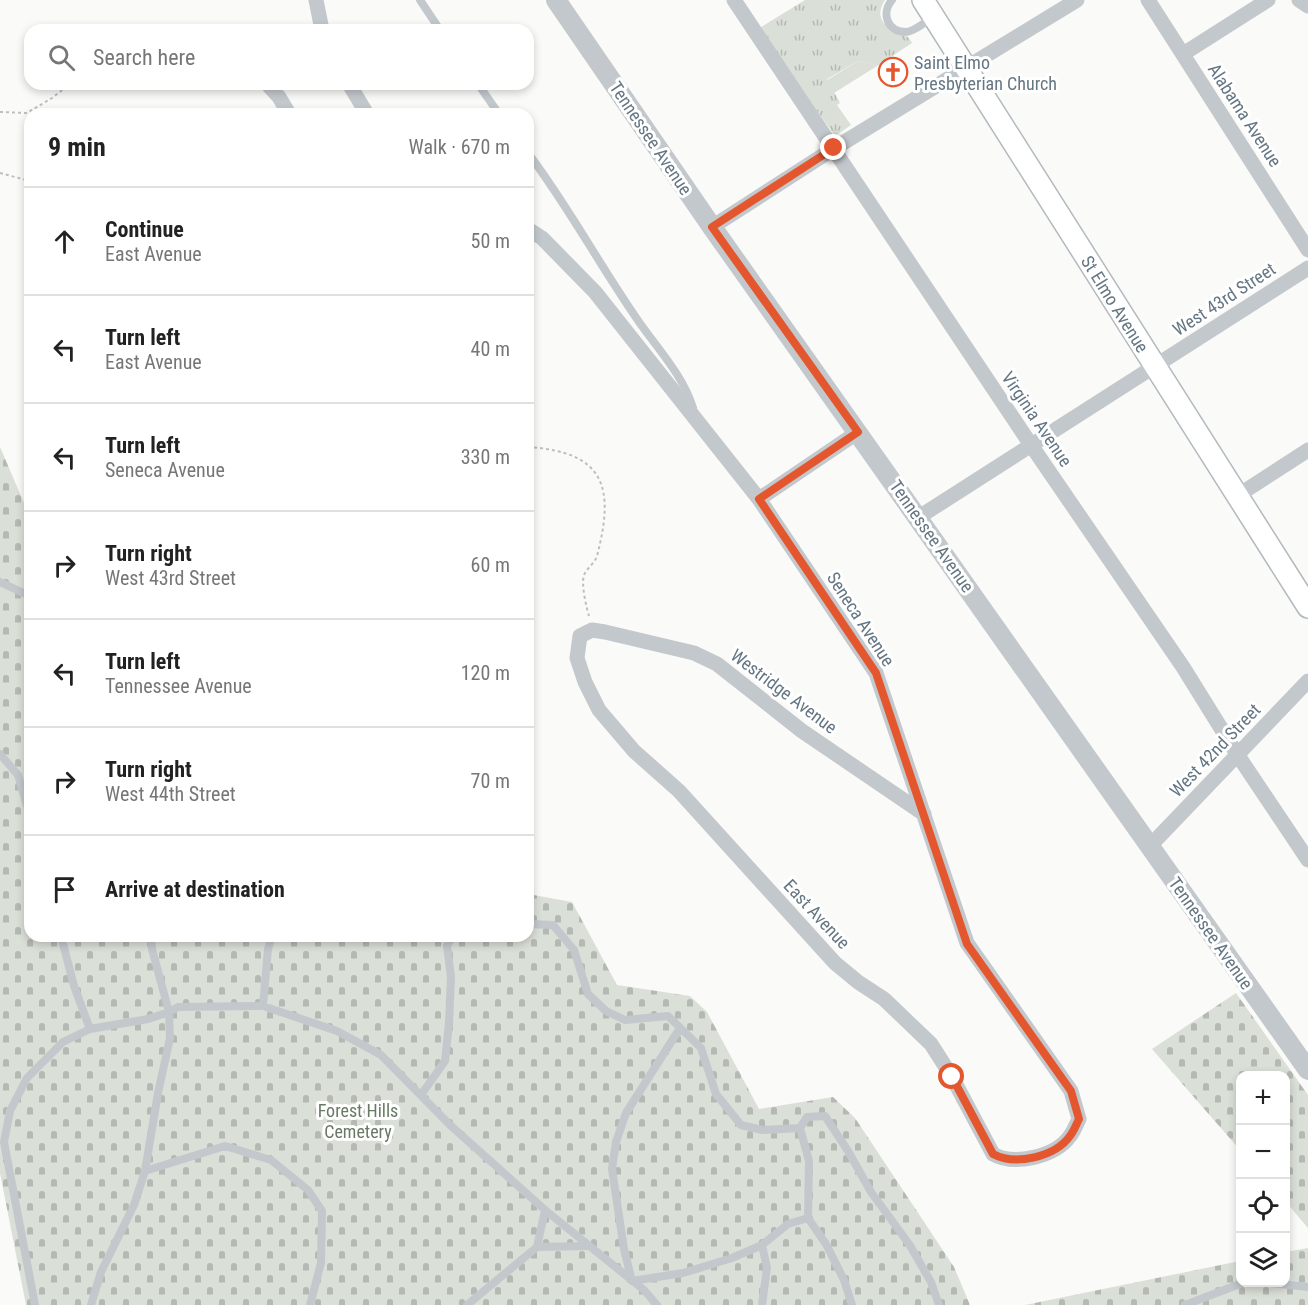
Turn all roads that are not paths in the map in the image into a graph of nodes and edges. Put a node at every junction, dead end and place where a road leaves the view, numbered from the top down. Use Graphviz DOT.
graph roads {
  1 [pos="316,0"];
  2 [pos="420,0"];
  3 [pos="556,0"];
  4 [pos="734,0"];
  5 [pos="892,0"];
  6 [pos="1077,0"];
  7 [pos="1148,0"];
  8 [pos="1268,0"];
  9 [pos="1299,0"];
  10 [pos="1308,6"];
  11 [pos="928,9"];
  12 [pos="321,24"];
  13 [pos="436,24"];
  14 [pos="1183,54"];
  15 [pos="966,69"];
  16 [pos="273,90"];
  17 [pos="353,90"];
  18 [pos="482,90"];
  19 [pos="285,108"];
  20 [pos="363,108"];
  21 [pos="495,108"];
  22 [pos="833,149"];
  23 [pos="534,161"];
  24 [pos="712,227"];
  25 [pos="534,233"];
  26 [pos="1308,250"];
  27 [pos="1308,268"];
  28 [pos="1155,366"];
  29 [pos="697,421"];
  30 [pos="858,432"];
  31 [pos="1032,446"];
  32 [pos="1308,450"];
  33 [pos="1238,496"];
  34 [pos="759,499"];
  35 [pos="919,517"];
  36 [pos="0,582"];
  37 [pos="24,593"];
  38 [pos="1308,607"];
  39 [pos="598,631"];
  40 [pos="1308,681"];
  41 [pos="0,754"];
  42 [pos="1237,754"];
  43 [pos="24,796"];
  44 [pos="924,814"];
  45 [pos="1150,846"];
  46 [pos="1308,860"];
  47 [pos="534,924"];
  48 [pos="63,942"];
  49 [pos="151,942"];
  50 [pos="270,942"];
  51 [pos="449,942"];
  52 [pos="263,1006"];
  53 [pos="169,1012"];
  54 [pos="680,1028"];
  55 [pos="90,1029"];
  56 [pos="1308,1070"];
  57 [pos="421,1095"];
  58 [pos="1079,1119"];
  59 [pos="800,1128"];
  60 [pos="145,1171"];
  61 [pos="545,1210"];
  62 [pos="808,1218"];
  63 [pos="762,1245"];
  64 [pos="588,1246"];
  65 [pos="537,1247"];
  66 [pos="632,1281"];
  67 [pos="1236,1285"];
  68 [pos="1290,1285"];
  69 [pos="1308,1287"];
  70 [pos="36,1305"];
  71 [pos="91,1305"];
  72 [pos="310,1305"];
  73 [pos="467,1305"];
  74 [pos="657,1305"];
  75 [pos="762,1305"];
  76 [pos="852,1305"];
  77 [pos="939,1305"];
  78 [pos="1185,1305"];
  1 -- 12 [label="street"];
  2 -- 13 [label="lane"];
  3 -- 24 [label="street, Tennessee Avenue"];
  4 -- 22 [label="street, Virginia Avenue"];
  5 -- 11 [label="lane"];
  6 -- 15 [label="street"];
  7 -- 14 [label="street, Alabama Avenue"];
  8 -- 14 [label="street"];
  9 -- 10 [label="street"];
  11 -- 15 [label="main road, St Elmo Avenue"];
  14 -- 26 [label="street, Alabama Avenue"];
  15 -- 22 [label="street"];
  15 -- 28 [label="main road, St Elmo Avenue"];
  16 -- 19 [label="street"];
  17 -- 20 [label="street"];
  18 -- 21 [label="lane"];
  22 -- 24 [label="street"];
  22 -- 31 [label="street, Virginia Avenue"];
  23 -- 29 [label="lane"];
  24 -- 30 [label="street, Tennessee Avenue"];
  25 -- 29 [label="street, Seneca Avenue"];
  27 -- 28 [label="street, West 43rd Street"];
  28 -- 31 [label="street, West 43rd Street"];
  28 -- 33 [label="main road, St Elmo Avenue"];
  29 -- 34 [label="street, Seneca Avenue"];
  30 -- 34 [label="street"];
  30 -- 35 [label="street, Tennessee Avenue"];
  31 -- 35 [label="street, West 43rd Street"];
  31 -- 42 [label="street, Virginia Avenue"];
  32 -- 33 [label="street"];
  33 -- 38 [label="main road, St Elmo Avenue"];
  34 -- 44 [label="street, Seneca Avenue"];
  35 -- 45 [label="street, Tennessee Avenue"];
  36 -- 37 [label="lane"];
  39 -- 44 [label="street, Westridge Avenue"];
  39 -- 58 [label="street, East Avenue"];
  40 -- 42 [label="street, West 42nd Street"];
  41 -- 43 [label="lane"];
  42 -- 45 [label="street, West 42nd Street"];
  42 -- 46 [label="street, Virginia Avenue"];
  44 -- 58 [label="street, Seneca Avenue"];
  45 -- 56 [label="street, Tennessee Avenue"];
  47 -- 54 [label="lane"];
  48 -- 55 [label="lane"];
  49 -- 53 [label="lane"];
  50 -- 52 [label="lane"];
  51 -- 57 [label="lane"];
  52 -- 53 [label="lane"];
  52 -- 57 [label="lane"];
  53 -- 55 [label="lane"];
  53 -- 60 [label="lane"];
  54 -- 59 [label="lane"];
  54 -- 66 [label="lane"];
  55 -- 70 [label="lane"];
  57 -- 61 [label="lane"];
  59 -- 62 [label="lane"];
  59 -- 77 [label="lane"];
  60 -- 71 [label="lane"];
  60 -- 72 [label="lane"];
  61 -- 64 [label="lane"];
  61 -- 65 [label="lane"];
  62 -- 63 [label="lane"];
  62 -- 76 [label="lane"];
  63 -- 66 [label="lane"];
  63 -- 75 [label="lane"];
  64 -- 65 [label="lane"];
  64 -- 66 [label="lane"];
  65 -- 73 [label="lane"];
  66 -- 74 [label="lane"];
  67 -- 78 [label="lane"];
  68 -- 69 [label="lane"];
}
